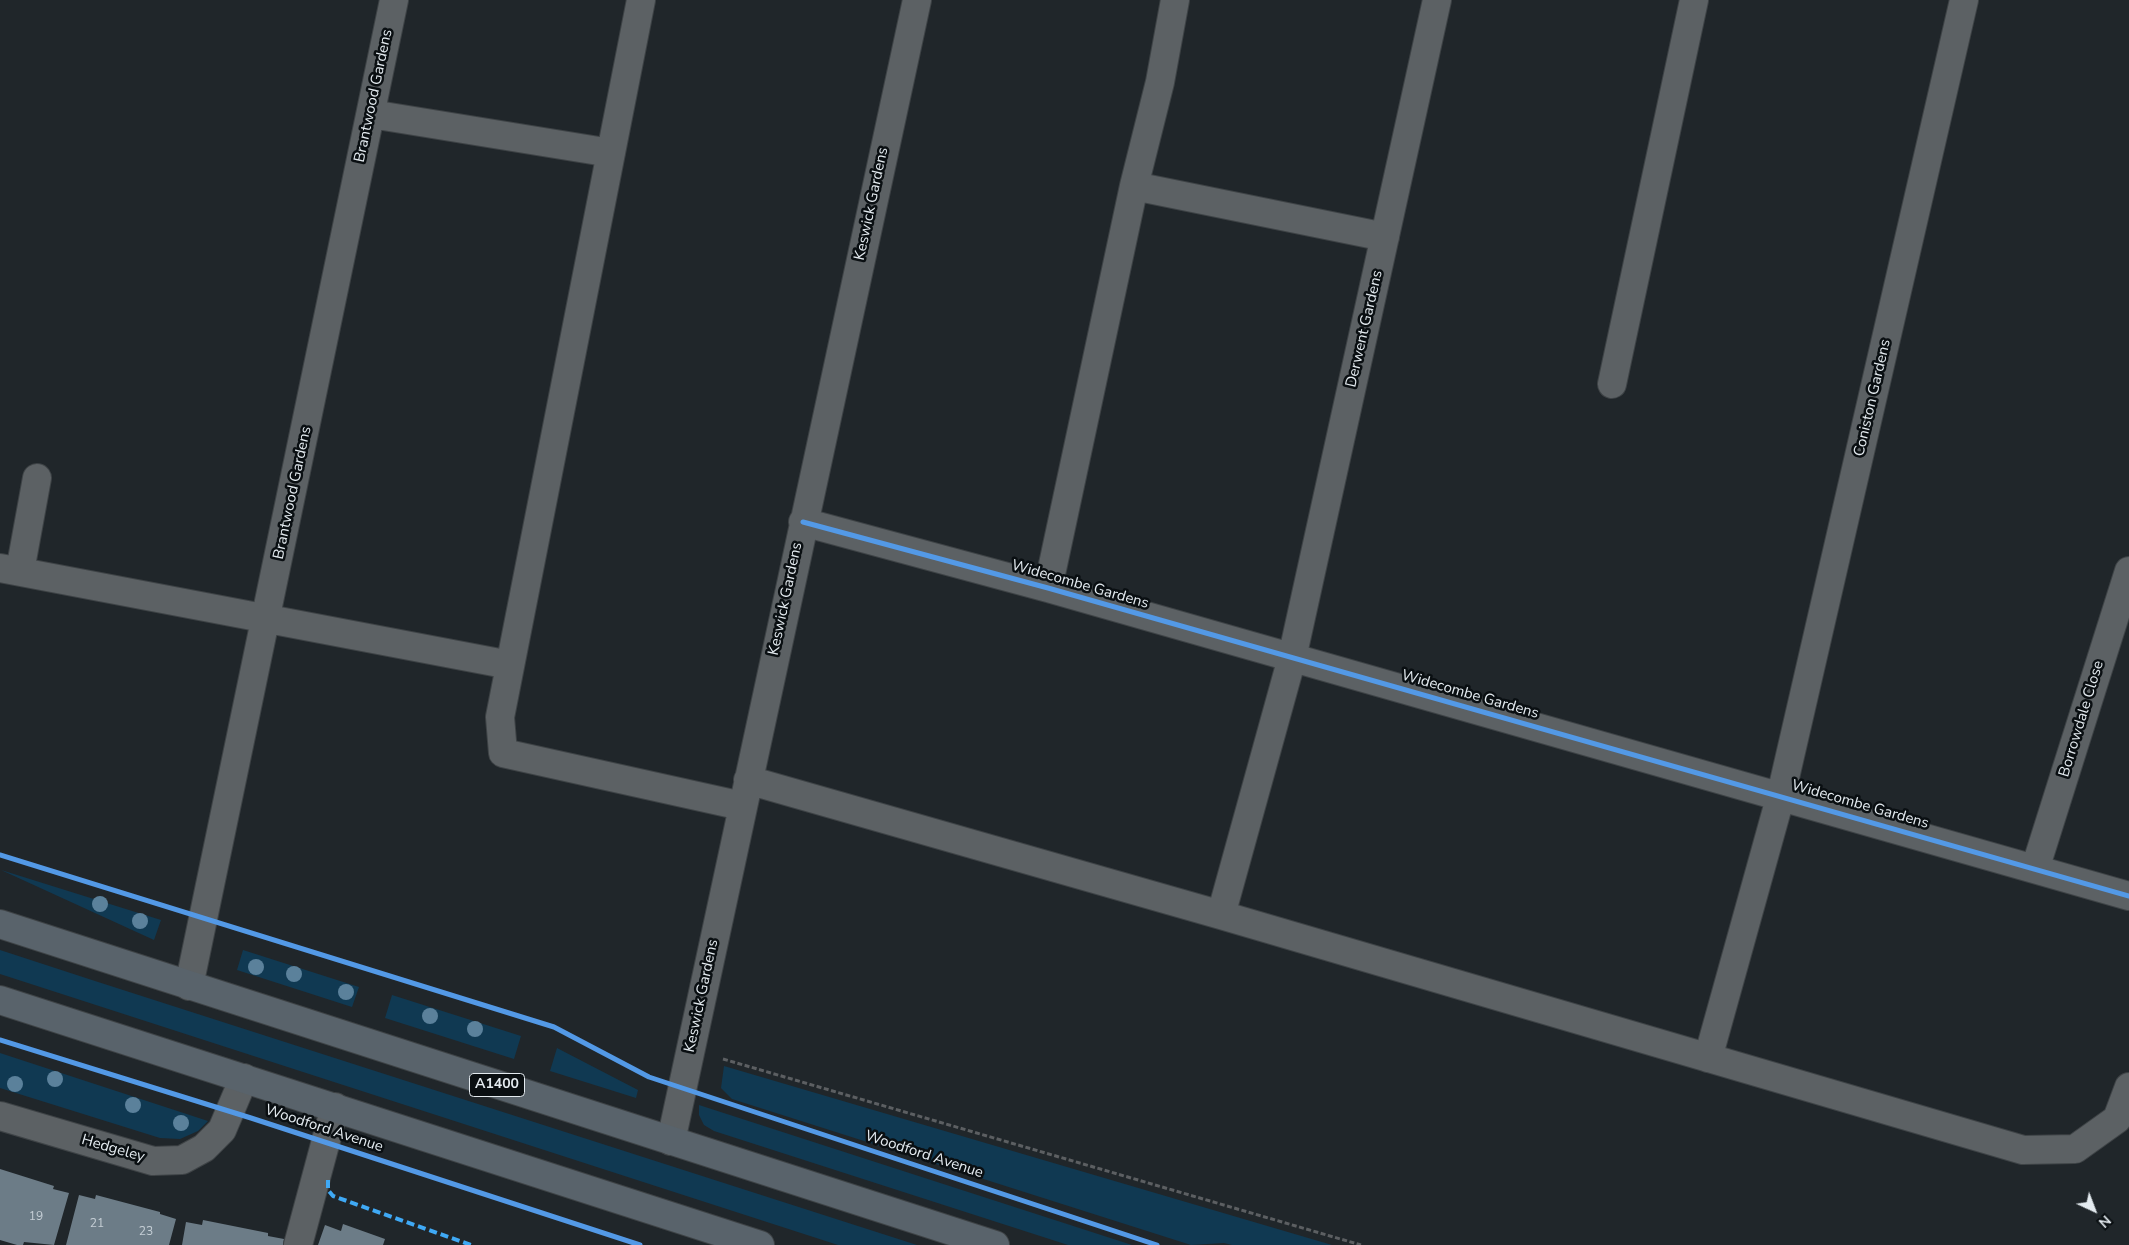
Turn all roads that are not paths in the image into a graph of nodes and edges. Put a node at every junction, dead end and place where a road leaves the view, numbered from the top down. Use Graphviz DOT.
graph roads {
  1 [pos="394,0"];
  2 [pos="641,0"];
  3 [pos="917,0"];
  4 [pos="1175,0"];
  5 [pos="1437,0"];
  6 [pos="1694,0"];
  7 [pos="1964,0"];
  8 [pos="371,114"];
  9 [pos="611,153"];
  10 [pos="1134,186"];
  11 [pos="1386,237"];
  12 [pos="1612,384"];
  13 [pos="37,478"];
  14 [pos="803,522"];
  15 [pos="10,570"];
  16 [pos="2129,571"];
  17 [pos="1048,588"];
  18 [pos="267,618"];
  19 [pos="1292,658"];
  20 [pos="510,665"];
  21 [pos="745,793"];
  22 [pos="1781,795"];
  23 [pos="2035,869"];
  24 [pos="2129,896"];
  25 [pos="1221,915"];
  26 [pos="0,924"];
  27 [pos="189,986"];
  28 [pos="0,1000"];
  29 [pos="1708,1058"];
  30 [pos="244,1078"];
  31 [pos="2129,1087"];
  32 [pos="335,1107"];
  33 [pos="0,1116"];
  34 [pos="671,1141"];
  35 [pos="298,1245"];
  36 [pos="760,1245"];
  37 [pos="995,1245"];
  1 -- 8 [label="street, Brantwood Gardens"];
  2 -- 9 [label="street"];
  3 -- 14 [label="street, Keswick Gardens"];
  4 -- 10 [label="street"];
  5 -- 11 [label="street, Derwent Gardens"];
  6 -- 12 [label="street"];
  7 -- 22 [label="street, Coniston Gardens"];
  8 -- 9 [label="street"];
  8 -- 18 [label="street, Brantwood Gardens"];
  9 -- 20 [label="street"];
  10 -- 11 [label="street"];
  10 -- 17 [label="street"];
  11 -- 19 [label="street, Derwent Gardens"];
  13 -- 15 [label="street"];
  14 -- 17 [label="street, Widecombe Gardens"];
  14 -- 21 [label="street, Keswick Gardens"];
  15 -- 18 [label="street"];
  16 -- 23 [label="street, Borrowdale Close"];
  17 -- 19 [label="street, Widecombe Gardens"];
  18 -- 20 [label="street"];
  18 -- 27 [label="street, Brantwood Gardens"];
  19 -- 22 [label="street, Widecombe Gardens"];
  19 -- 25 [label="street, Derwent Gardens"];
  20 -- 21 [label="street"];
  21 -- 25 [label="street"];
  21 -- 34 [label="street, Keswick Gardens"];
  22 -- 23 [label="street, Widecombe Gardens"];
  22 -- 29 [label="street, Coniston Gardens"];
  23 -- 24 [label="street, Widecombe Gardens"];
  25 -- 29 [label="street"];
  26 -- 27 [label="highway, A1400"];
  27 -- 34 [label="highway, A1400"];
  28 -- 30 [label="highway, Woodford Avenue"];
  29 -- 31 [label="street"];
  30 -- 32 [label="highway, Woodford Avenue"];
  30 -- 33 [label="street, Hedgeley"];
  32 -- 35 [label="street"];
  32 -- 36 [label="highway, Woodford Avenue"];
  34 -- 37 [label="highway, A1400"];
}
